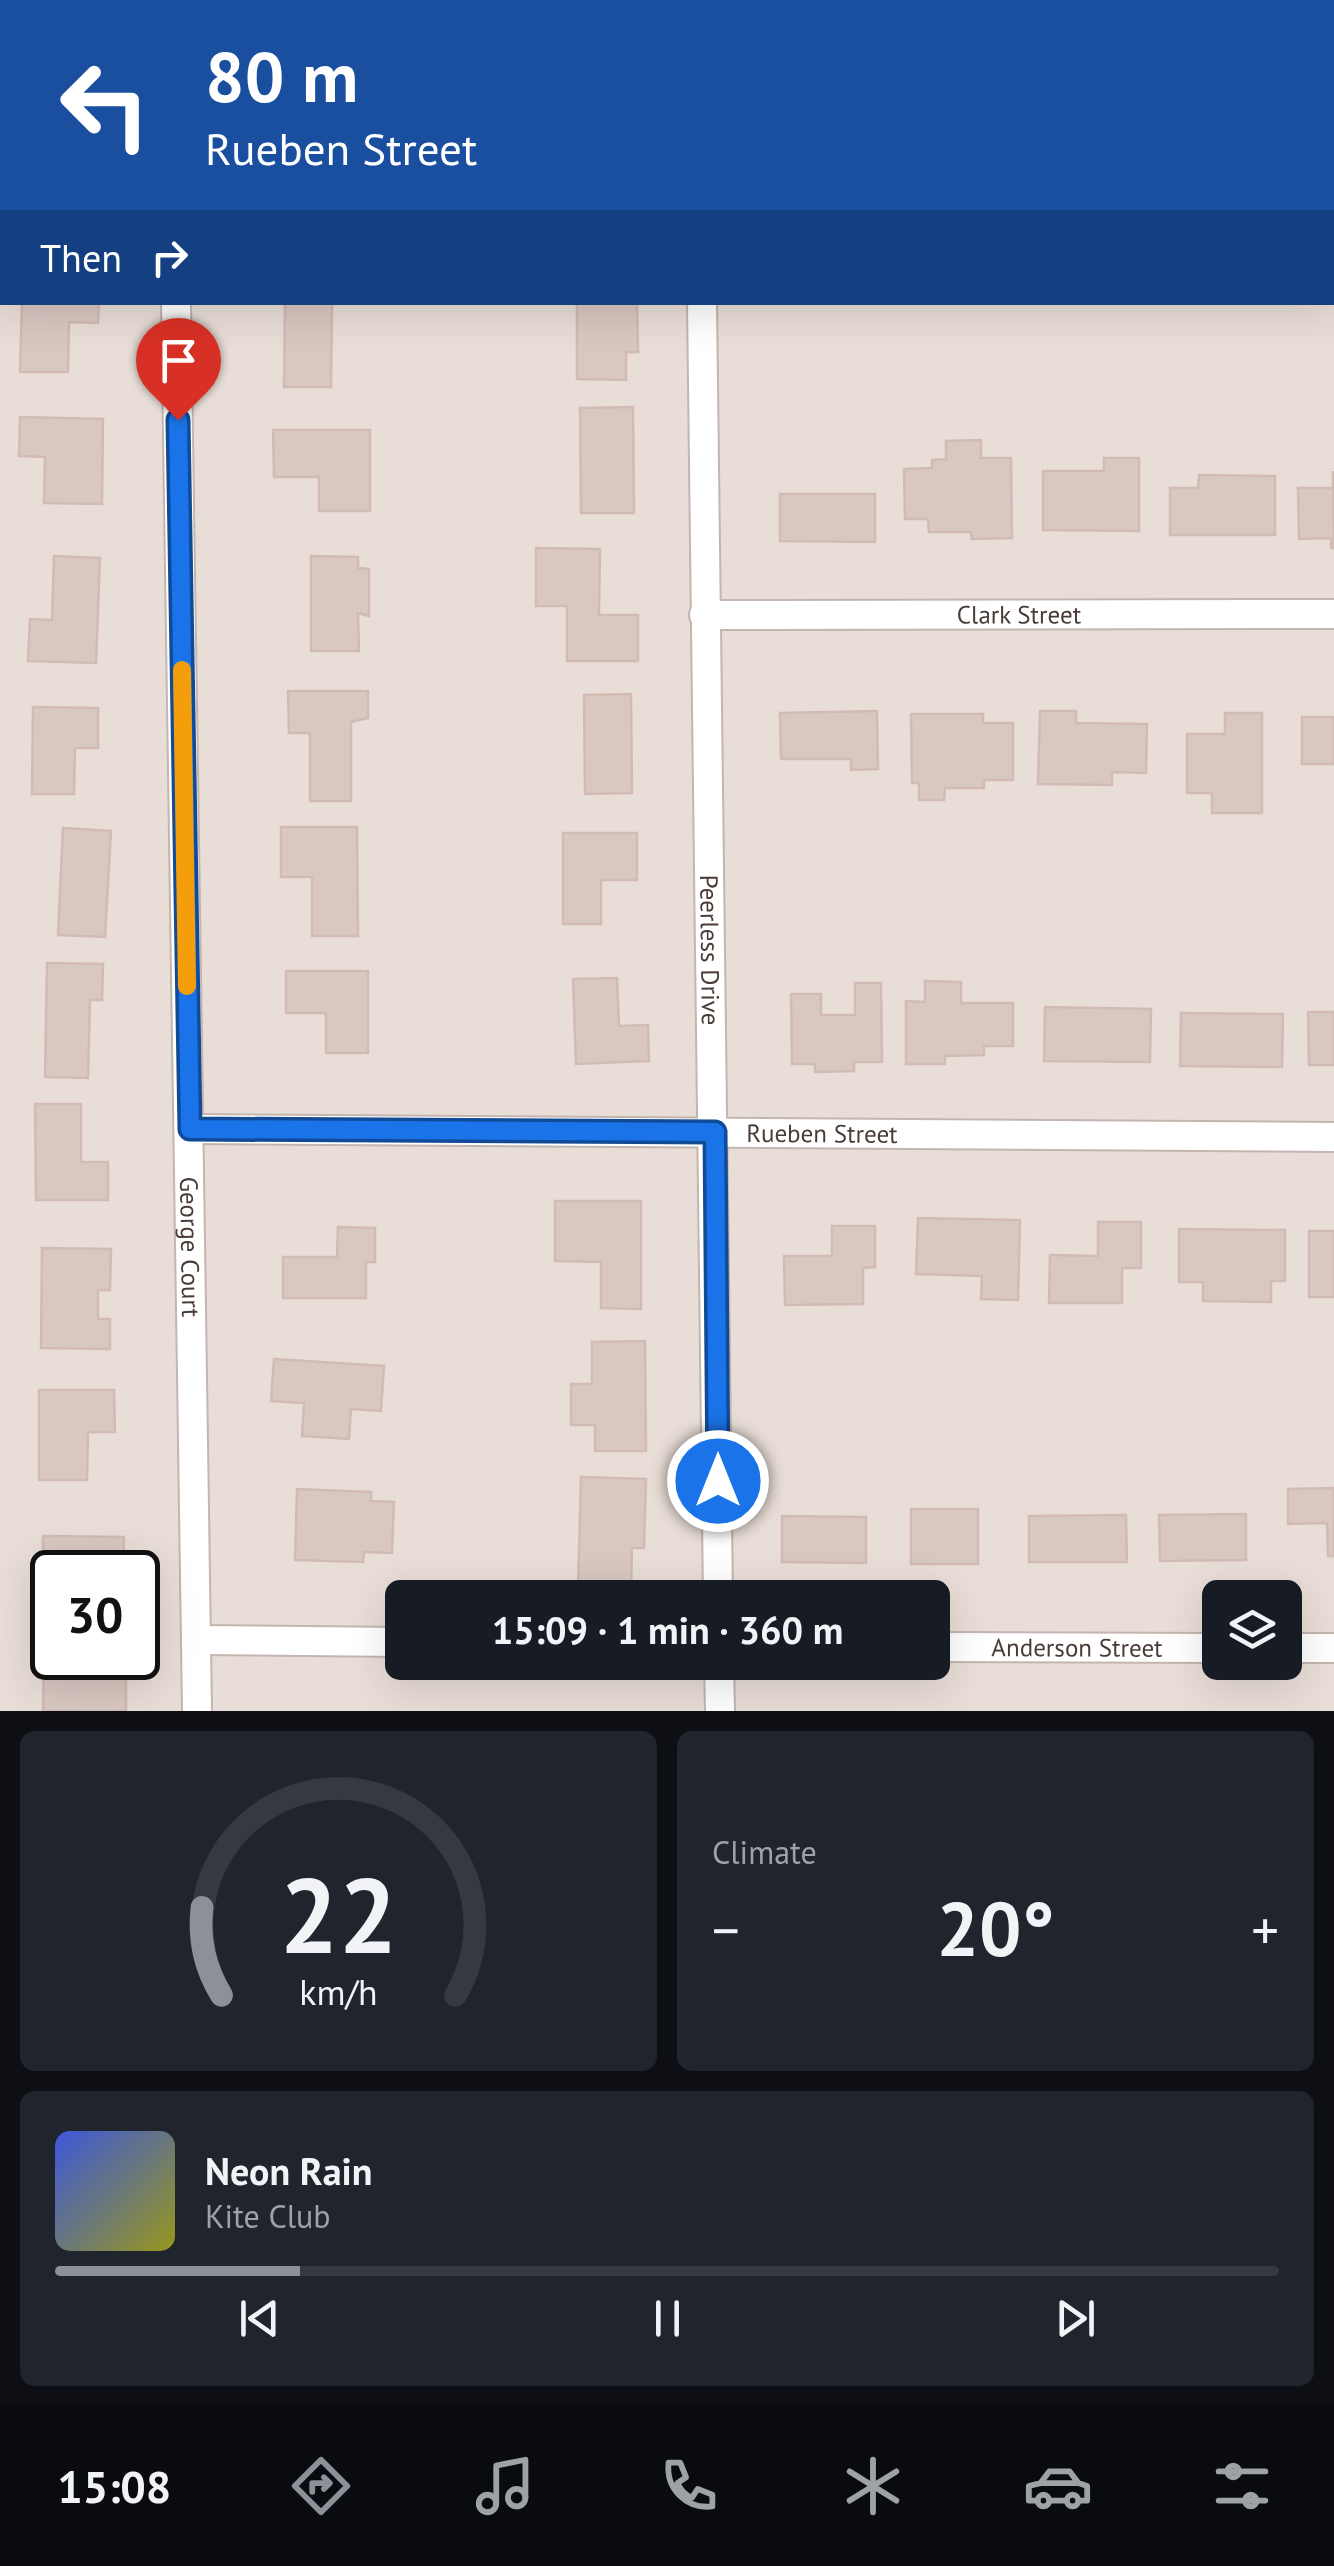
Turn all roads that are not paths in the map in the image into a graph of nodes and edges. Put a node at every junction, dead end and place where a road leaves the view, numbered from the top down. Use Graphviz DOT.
graph roads {
  1 [pos="176,305"];
  2 [pos="702,305"];
  3 [pos="1334,614"];
  4 [pos="704,615"];
  5 [pos="190,1129"];
  6 [pos="715,1132"];
  7 [pos="1334,1137"];
  8 [pos="718,1580"];
  9 [pos="196,1640"];
  10 [pos="385,1642"];
  11 [pos="950,1647"];
  12 [pos="1202,1648"];
  13 [pos="1302,1648"];
  14 [pos="1334,1648"];
  15 [pos="719,1680"];
  16 [pos="198,1711"];
  17 [pos="720,1711"];
  1 -- 5 [label="street, George Court"];
  2 -- 4 [label="street, Peerless Drive"];
  3 -- 4 [label="street, Clark Street"];
  4 -- 6 [label="street, Peerless Drive"];
  5 -- 6 [label="street, Rueben Street"];
  5 -- 9 [label="street, George Court"];
  6 -- 7 [label="street, Rueben Street"];
  6 -- 8 [label="street, Peerless Drive"];
  9 -- 10 [label="street"];
  9 -- 16 [label="street, George Court"];
  11 -- 12 [label="street, Anderson Street"];
  13 -- 14 [label="street"];
  15 -- 17 [label="street"];
}
